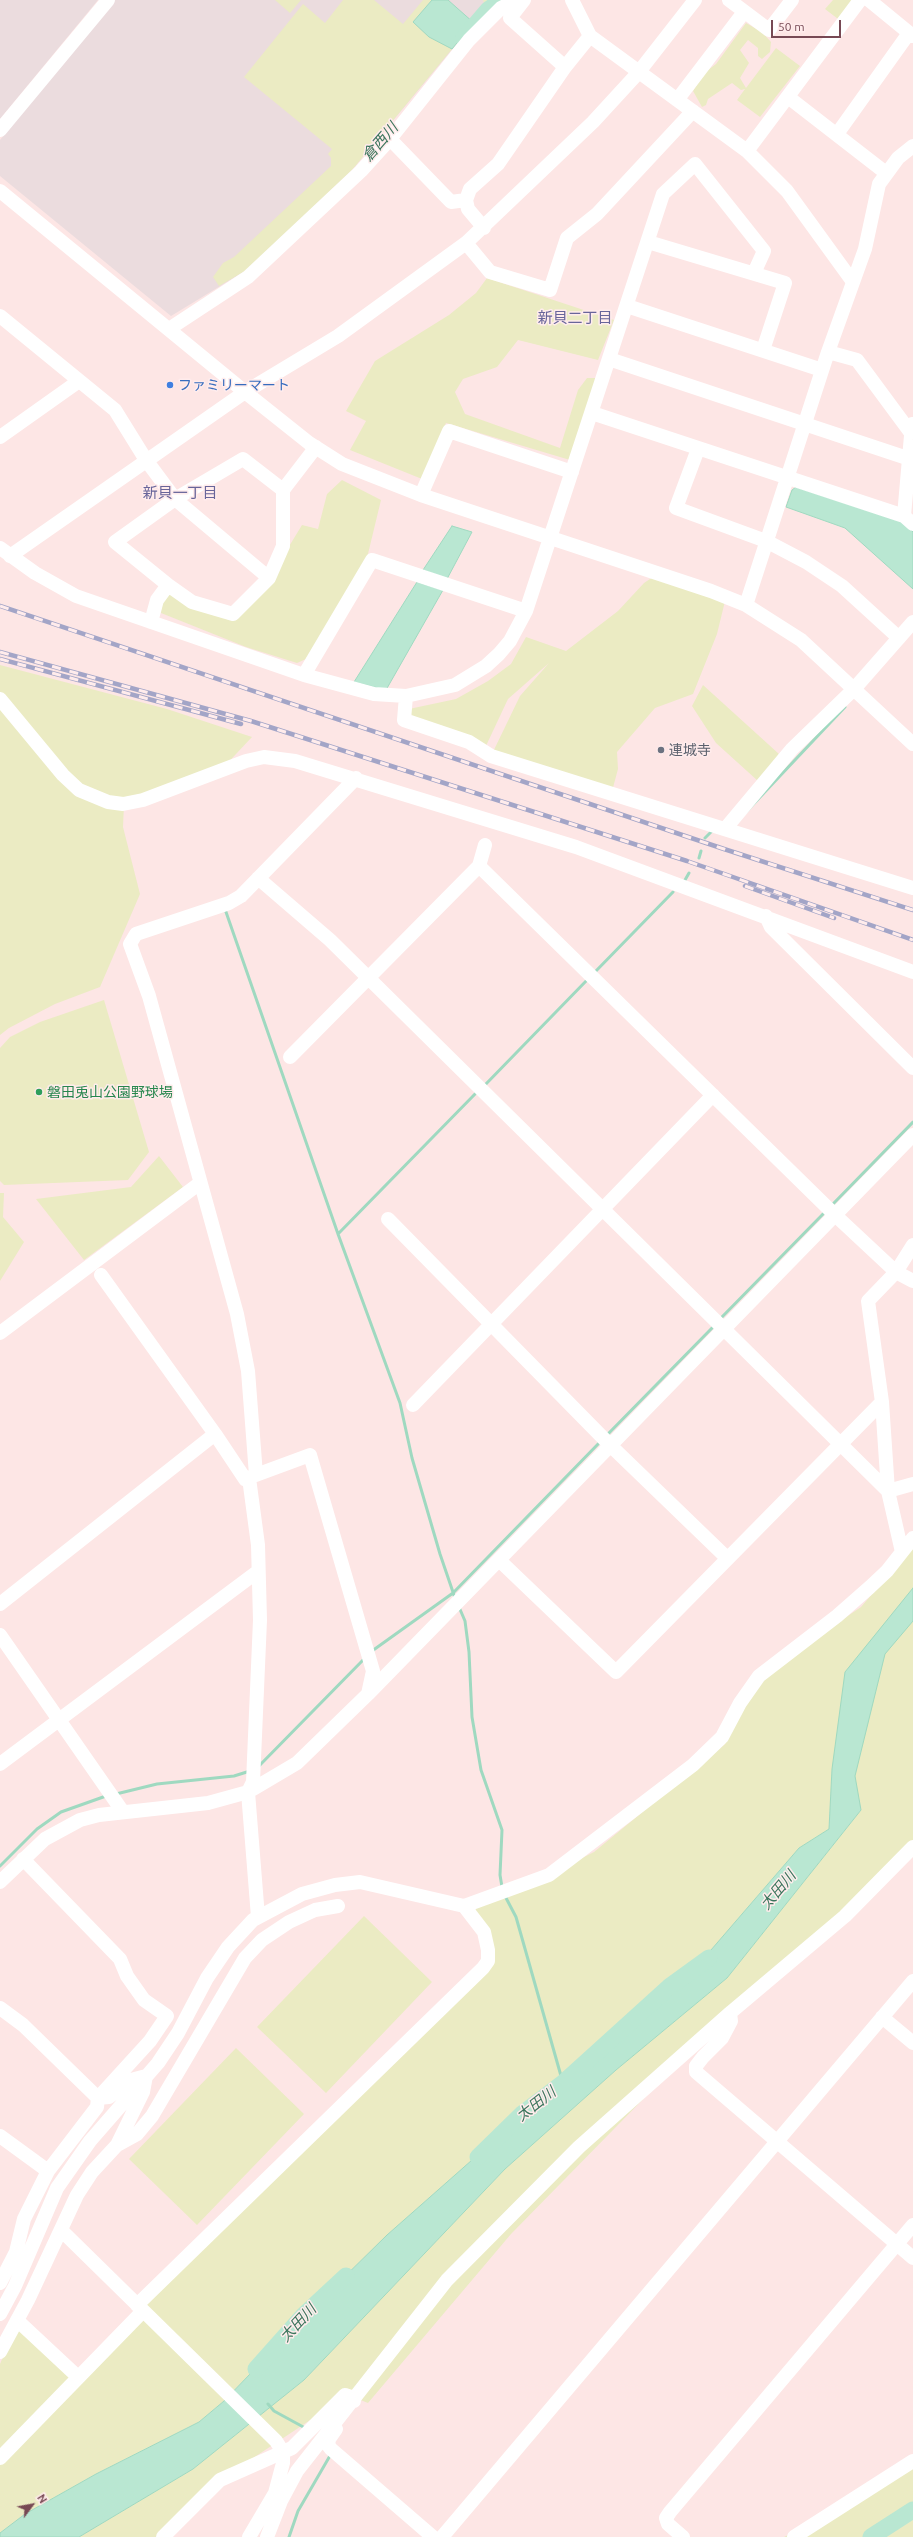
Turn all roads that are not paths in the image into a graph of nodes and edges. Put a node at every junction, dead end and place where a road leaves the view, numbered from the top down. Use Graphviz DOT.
graph roads {
  1 [pos="108,0"];
  2 [pos="516,0"];
  3 [pos="524,0"];
  4 [pos="572,0"];
  5 [pos="695,0"];
  6 [pos="730,0"];
  7 [pos="792,0"];
  8 [pos="860,0"];
  9 [pos="869,0"];
  10 [pos="744,12"];
  11 [pos="911,34"];
  12 [pos="590,36"];
  13 [pos="565,67"];
  14 [pos="638,73"];
  15 [pos="788,97"];
  16 [pos="677,100"];
  17 [pos="693,111"];
  18 [pos="0,130"];
  19 [pos="837,134"];
  20 [pos="390,139"];
  21 [pos="913,146"];
  22 [pos="747,151"];
  23 [pos="886,173"];
  24 [pos="0,191"];
  25 [pos="466,200"];
  26 [pos="484,228"];
  27 [pos="648,242"];
  28 [pos="466,243"];
  29 [pos="754,273"];
  30 [pos="853,282"];
  31 [pos="627,306"];
  32 [pos="0,316"];
  33 [pos="169,330"];
  34 [pos="763,350"];
  35 [pos="828,352"];
  36 [pos="609,359"];
  37 [pos="822,370"];
  38 [pos="79,381"];
  39 [pos="246,392"];
  40 [pos="592,413"];
  41 [pos="805,424"];
  42 [pos="912,425"];
  43 [pos="2,433"];
  44 [pos="316,447"];
  45 [pos="698,449"];
  46 [pos="910,459"];
  47 [pos="146,460"];
  48 [pos="572,472"];
  49 [pos="787,479"];
  50 [pos="283,490"];
  51 [pos="421,495"];
  52 [pos="175,499"];
  53 [pos="909,520"];
  54 [pos="549,537"];
  55 [pos="766,541"];
  56 [pos="5,552"];
  57 [pos="269,578"];
  58 [pos="168,585"];
  59 [pos="746,605"];
  60 [pos="526,611"];
  61 [pos="151,622"];
  62 [pos="913,622"];
  63 [pos="899,638"];
  64 [pos="304,675"];
  65 [pos="854,690"];
  66 [pos="406,696"];
  67 [pos="0,699"];
  68 [pos="913,744"];
  69 [pos="356,778"];
  70 [pos="725,829"];
  71 [pos="485,846"];
  72 [pos="479,866"];
  73 [pos="258,878"];
  74 [pos="913,888"];
  75 [pos="766,916"];
  76 [pos="913,972"];
  77 [pos="367,977"];
  78 [pos="290,1057"];
  79 [pos="913,1068"];
  80 [pos="713,1095"];
  81 [pos="913,1135"];
  82 [pos="200,1183"];
  83 [pos="601,1210"];
  84 [pos="834,1215"];
  85 [pos="388,1219"];
  86 [pos="913,1245"];
  87 [pos="896,1272"];
  88 [pos="102,1275"];
  89 [pos="913,1281"];
  90 [pos="490,1323"];
  91 [pos="724,1329"];
  92 [pos="0,1333"];
  93 [pos="882,1402"];
  94 [pos="413,1405"];
  95 [pos="215,1434"];
  96 [pos="840,1444"];
  97 [pos="610,1445"];
  98 [pos="253,1476"];
  99 [pos="913,1484"];
  100 [pos="888,1491"];
  101 [pos="913,1538"];
  102 [pos="902,1552"];
  103 [pos="727,1558"];
  104 [pos="499,1560"];
  105 [pos="257,1572"];
  106 [pos="0,1604"];
  107 [pos="0,1635"];
  108 [pos="368,1694"];
  109 [pos="60,1720"];
  110 [pos="0,1764"];
  111 [pos="248,1792"];
  112 [pos="124,1812"];
  113 [pos="913,1847"];
  114 [pos="23,1859"];
  115 [pos="0,1882"];
  116 [pos="338,1906"];
  117 [pos="464,1906"];
  118 [pos="258,1917"];
  119 [pos="913,1981"];
  120 [pos="0,2008"];
  121 [pos="730,2013"];
  122 [pos="882,2017"];
  123 [pos="913,2043"];
  124 [pos="146,2076"];
  125 [pos="98,2098"];
  126 [pos="0,2136"];
  127 [pos="777,2140"];
  128 [pos="116,2145"];
  129 [pos="48,2171"];
  130 [pos="913,2225"];
  131 [pos="61,2230"];
  132 [pos="897,2244"];
  133 [pos="913,2258"];
  134 [pos="0,2283"];
  135 [pos="143,2311"];
  136 [pos="0,2314"];
  137 [pos="18,2321"];
  138 [pos="0,2352"];
  139 [pos="78,2377"];
  140 [pos="354,2398"];
  141 [pos="279,2446"];
  142 [pos="0,2458"];
  143 [pos="913,2461"];
  144 [pos="163,2537"];
  145 [pos="249,2537"];
  146 [pos="267,2537"];
  147 [pos="433,2537"];
  148 [pos="442,2537"];
  149 [pos="683,2537"];
  150 [pos="794,2537"];
  1 -- 18 [label="street"];
  2 -- 20 [label="street"];
  3 -- 13 [label="street"];
  4 -- 12 [label="street"];
  5 -- 14 [label="street"];
  6 -- 10 [label="street"];
  7 -- 10 [label="street"];
  8 -- 15 [label="street"];
  9 -- 11 [label="street"];
  10 -- 16 [label="street"];
  11 -- 19 [label="street"];
  12 -- 13 [label="street"];
  12 -- 14 [label="street"];
  13 -- 25 [label="street"];
  14 -- 16 [label="street"];
  14 -- 26 [label="street"];
  15 -- 19 [label="street"];
  15 -- 22 [label="street"];
  16 -- 17 [label="street"];
  17 -- 22 [label="street"];
  17 -- 28 [label="street"];
  19 -- 23 [label="street"];
  20 -- 25 [label="street"];
  20 -- 33 [label="street"];
  21 -- 23 [label="street"];
  22 -- 30 [label="street"];
  23 -- 30 [label="street"];
  24 -- 33 [label="street"];
  25 -- 26 [label="street"];
  26 -- 28 [label="street"];
  27 -- 29 [label="street"];
  27 -- 29 [label="street"];
  27 -- 31 [label="street"];
  28 -- 39 [label="street"];
  29 -- 34 [label="street"];
  30 -- 35 [label="street"];
  31 -- 34 [label="street"];
  31 -- 36 [label="street"];
  32 -- 38 [label="street"];
  33 -- 39 [label="street"];
  34 -- 37 [label="street"];
  35 -- 37 [label="street"];
  35 -- 42 [label="street"];
  36 -- 40 [label="street"];
  36 -- 41 [label="street"];
  37 -- 41 [label="street"];
  38 -- 43 [label="street"];
  38 -- 47 [label="street"];
  39 -- 44 [label="street"];
  39 -- 47 [label="street"];
  40 -- 45 [label="street"];
  40 -- 48 [label="street"];
  41 -- 46 [label="street"];
  41 -- 49 [label="street"];
  42 -- 46 [label="street"];
  44 -- 50 [label="street"];
  44 -- 51 [label="street"];
  45 -- 49 [label="street"];
  45 -- 55 [label="street"];
  46 -- 53 [label="street"];
  47 -- 52 [label="street"];
  47 -- 56 [label="street"];
  48 -- 51 [label="street"];
  48 -- 54 [label="street"];
  49 -- 53 [label="street"];
  49 -- 55 [label="street"];
  50 -- 52 [label="street"];
  50 -- 57 [label="street"];
  51 -- 54 [label="street"];
  52 -- 57 [label="street"];
  52 -- 58 [label="street"];
  54 -- 59 [label="street"];
  54 -- 60 [label="street"];
  55 -- 59 [label="street"];
  55 -- 63 [label="street"];
  56 -- 61 [label="street"];
  57 -- 58 [label="street"];
  58 -- 61 [label="street"];
  59 -- 65 [label="street"];
  60 -- 64 [label="street"];
  60 -- 66 [label="street"];
  61 -- 64 [label="street"];
  62 -- 63 [label="street"];
  63 -- 65 [label="street"];
  64 -- 66 [label="street"];
  65 -- 68 [label="street"];
  65 -- 70 [label="street"];
  66 -- 70 [label="street"];
  67 -- 69 [label="street"];
  69 -- 73 [label="street"];
  69 -- 75 [label="street"];
  70 -- 74 [label="street"];
  71 -- 72 [label="street"];
  72 -- 77 [label="street"];
  72 -- 80 [label="street"];
  73 -- 77 [label="street"];
  73 -- 82 [label="street"];
  75 -- 76 [label="street"];
  75 -- 79 [label="street"];
  77 -- 78 [label="street"];
  77 -- 83 [label="street"];
  80 -- 83 [label="street"];
  80 -- 84 [label="street"];
  81 -- 84 [label="street"];
  82 -- 92 [label="street"];
  82 -- 98 [label="street"];
  83 -- 90 [label="street"];
  83 -- 91 [label="street"];
  84 -- 87 [label="street"];
  84 -- 91 [label="street"];
  85 -- 90 [label="street"];
  86 -- 87 [label="street"];
  87 -- 89 [label="street"];
  87 -- 93 [label="street"];
  88 -- 95 [label="street"];
  90 -- 94 [label="street"];
  90 -- 97 [label="street"];
  91 -- 96 [label="street"];
  91 -- 97 [label="street"];
  93 -- 96 [label="street"];
  93 -- 100 [label="street"];
  95 -- 98 [label="street"];
  95 -- 106 [label="street"];
  96 -- 100 [label="street"];
  96 -- 103 [label="street"];
  97 -- 103 [label="street"];
  97 -- 104 [label="street"];
  98 -- 105 [label="street"];
  98 -- 108 [label="street"];
  99 -- 100 [label="street"];
  100 -- 102 [label="street"];
  101 -- 102 [label="street"];
  102 -- 117 [label="street"];
  103 -- 104 [label="street"];
  104 -- 108 [label="street"];
  105 -- 109 [label="street"];
  105 -- 111 [label="street"];
  107 -- 109 [label="street"];
  108 -- 111 [label="street"];
  109 -- 110 [label="street"];
  109 -- 112 [label="street"];
  111 -- 112 [label="street"];
  111 -- 118 [label="street"];
  112 -- 114 [label="street"];
  113 -- 121 [label="street"];
  114 -- 115 [label="street"];
  114 -- 125 [label="street"];
  116 -- 128 [label="street"];
  117 -- 118 [label="street"];
  117 -- 135 [label="street"];
  118 -- 124 [label="street"];
  119 -- 122 [label="street"];
  120 -- 125 [label="street"];
  121 -- 127 [label="street"];
  121 -- 140 [label="street"];
  122 -- 123 [label="street"];
  122 -- 127 [label="street"];
  124 -- 125 [label="street"];
  124 -- 128 [label="street"];
  124 -- 136 [label="street"];
  125 -- 129 [label="street"];
  126 -- 129 [label="street"];
  127 -- 132 [label="street"];
  127 -- 148 [label="street"];
  128 -- 131 [label="street"];
  129 -- 134 [label="street"];
  130 -- 132 [label="street"];
  131 -- 135 [label="street"];
  131 -- 137 [label="street"];
  132 -- 133 [label="street"];
  132 -- 149 [label="street"];
  135 -- 139 [label="street"];
  135 -- 141 [label="street"];
  137 -- 138 [label="street"];
  137 -- 139 [label="street"];
  139 -- 142 [label="street"];
  140 -- 141 [label="street"];
  140 -- 146 [label="street"];
  140 -- 147 [label="street"];
  141 -- 144 [label="street"];
  141 -- 145 [label="street"];
  143 -- 150 [label="street"];
}
